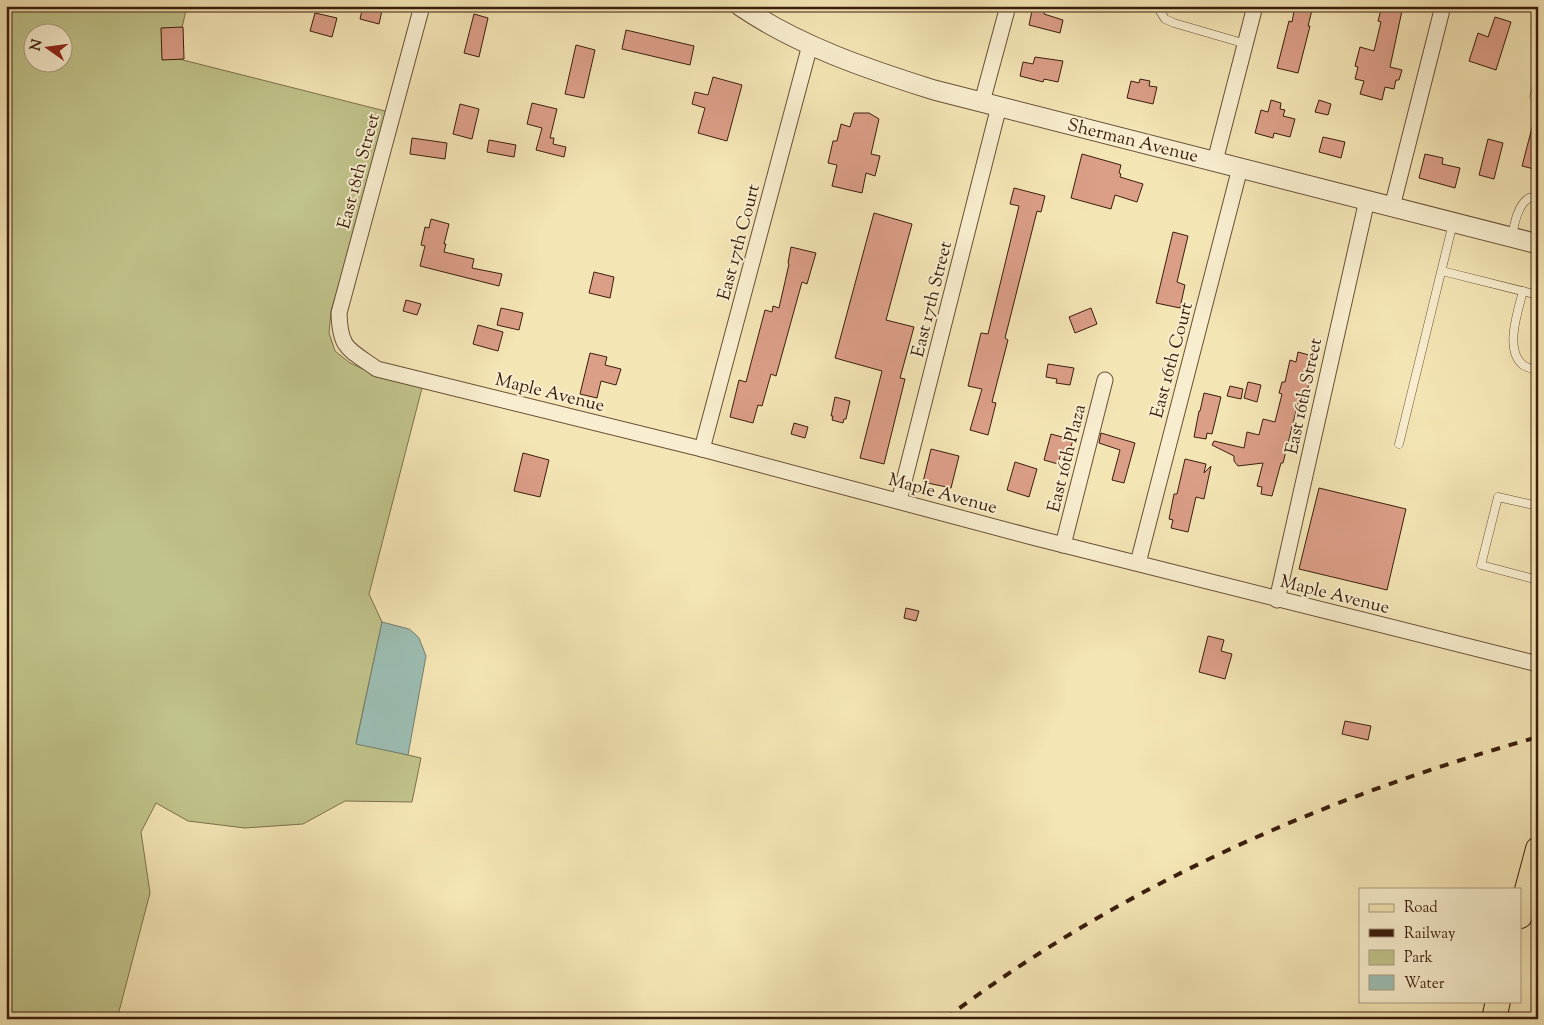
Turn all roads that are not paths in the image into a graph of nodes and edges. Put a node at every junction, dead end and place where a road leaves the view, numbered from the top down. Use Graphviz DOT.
graph roads {
  1 [pos="422,6"];
  2 [pos="740,6"];
  3 [pos="1008,6"];
  4 [pos="1161,6"];
  5 [pos="1255,6"];
  6 [pos="1443,6"];
  7 [pos="1246,44"];
  8 [pos="810,45"];
  9 [pos="1538,82"];
  10 [pos="1538,98"];
  11 [pos="991,104"];
  12 [pos="1215,161"];
  13 [pos="1240,168"];
  14 [pos="1538,196"];
  15 [pos="1367,200"];
  16 [pos="1392,207"];
  17 [pos="1453,223"];
  18 [pos="1512,237"];
  19 [pos="1538,244"];
  20 [pos="1442,271"];
  21 [pos="1523,291"];
  22 [pos="1538,294"];
  23 [pos="345,346"];
  24 [pos="1538,370"];
  25 [pos="1105,380"];
  26 [pos="1399,444"];
  27 [pos="702,449"];
  28 [pos="899,501"];
  29 [pos="1538,506"];
  30 [pos="1063,545"];
  31 [pos="1138,563"];
  32 [pos="1538,580"];
  33 [pos="1278,600"];
  34 [pos="1538,664"];
  35 [pos="1538,849"];
  36 [pos="1522,909"];
  37 [pos="1498,1002"];
  38 [pos="1494,1019"];
  1 -- 23 [label="street, East 18th Street"];
  2 -- 8 [label="street, Sherman Avenue"];
  3 -- 11 [label="street, East 17th Street"];
  4 -- 7 [label="lane"];
  5 -- 7 [label="street"];
  6 -- 16 [label="street"];
  7 -- 12 [label="street"];
  8 -- 11 [label="street, Sherman Avenue"];
  8 -- 27 [label="street, East 17th Court"];
  9 -- 10 [label="lane"];
  11 -- 12 [label="street, Sherman Avenue"];
  11 -- 28 [label="street, East 17th Street"];
  12 -- 13 [label="street, Sherman Avenue"];
  13 -- 15 [label="street, Sherman Avenue"];
  13 -- 31 [label="street, East 16th Court"];
  14 -- 18 [label="lane"];
  15 -- 16 [label="street, Sherman Avenue"];
  15 -- 33 [label="street, East 16th Street"];
  16 -- 17 [label="street, Sherman Avenue"];
  17 -- 18 [label="street, Sherman Avenue"];
  17 -- 20 [label="lane"];
  18 -- 19 [label="street, Sherman Avenue"];
  20 -- 21 [label="lane"];
  20 -- 26 [label="lane"];
  21 -- 22 [label="lane"];
  21 -- 24 [label="lane"];
  23 -- 27 [label="street, Maple Avenue"];
  25 -- 30 [label="street, East 16th Plaza"];
  27 -- 28 [label="street, Maple Avenue"];
  28 -- 30 [label="street, Maple Avenue"];
  29 -- 32 [label="lane"];
  30 -- 31 [label="street, Maple Avenue"];
  31 -- 33 [label="street, Maple Avenue"];
  33 -- 34 [label="street, Maple Avenue"];
  35 -- 36 [label="main road"];
  37 -- 38 [label="main road"];
}
